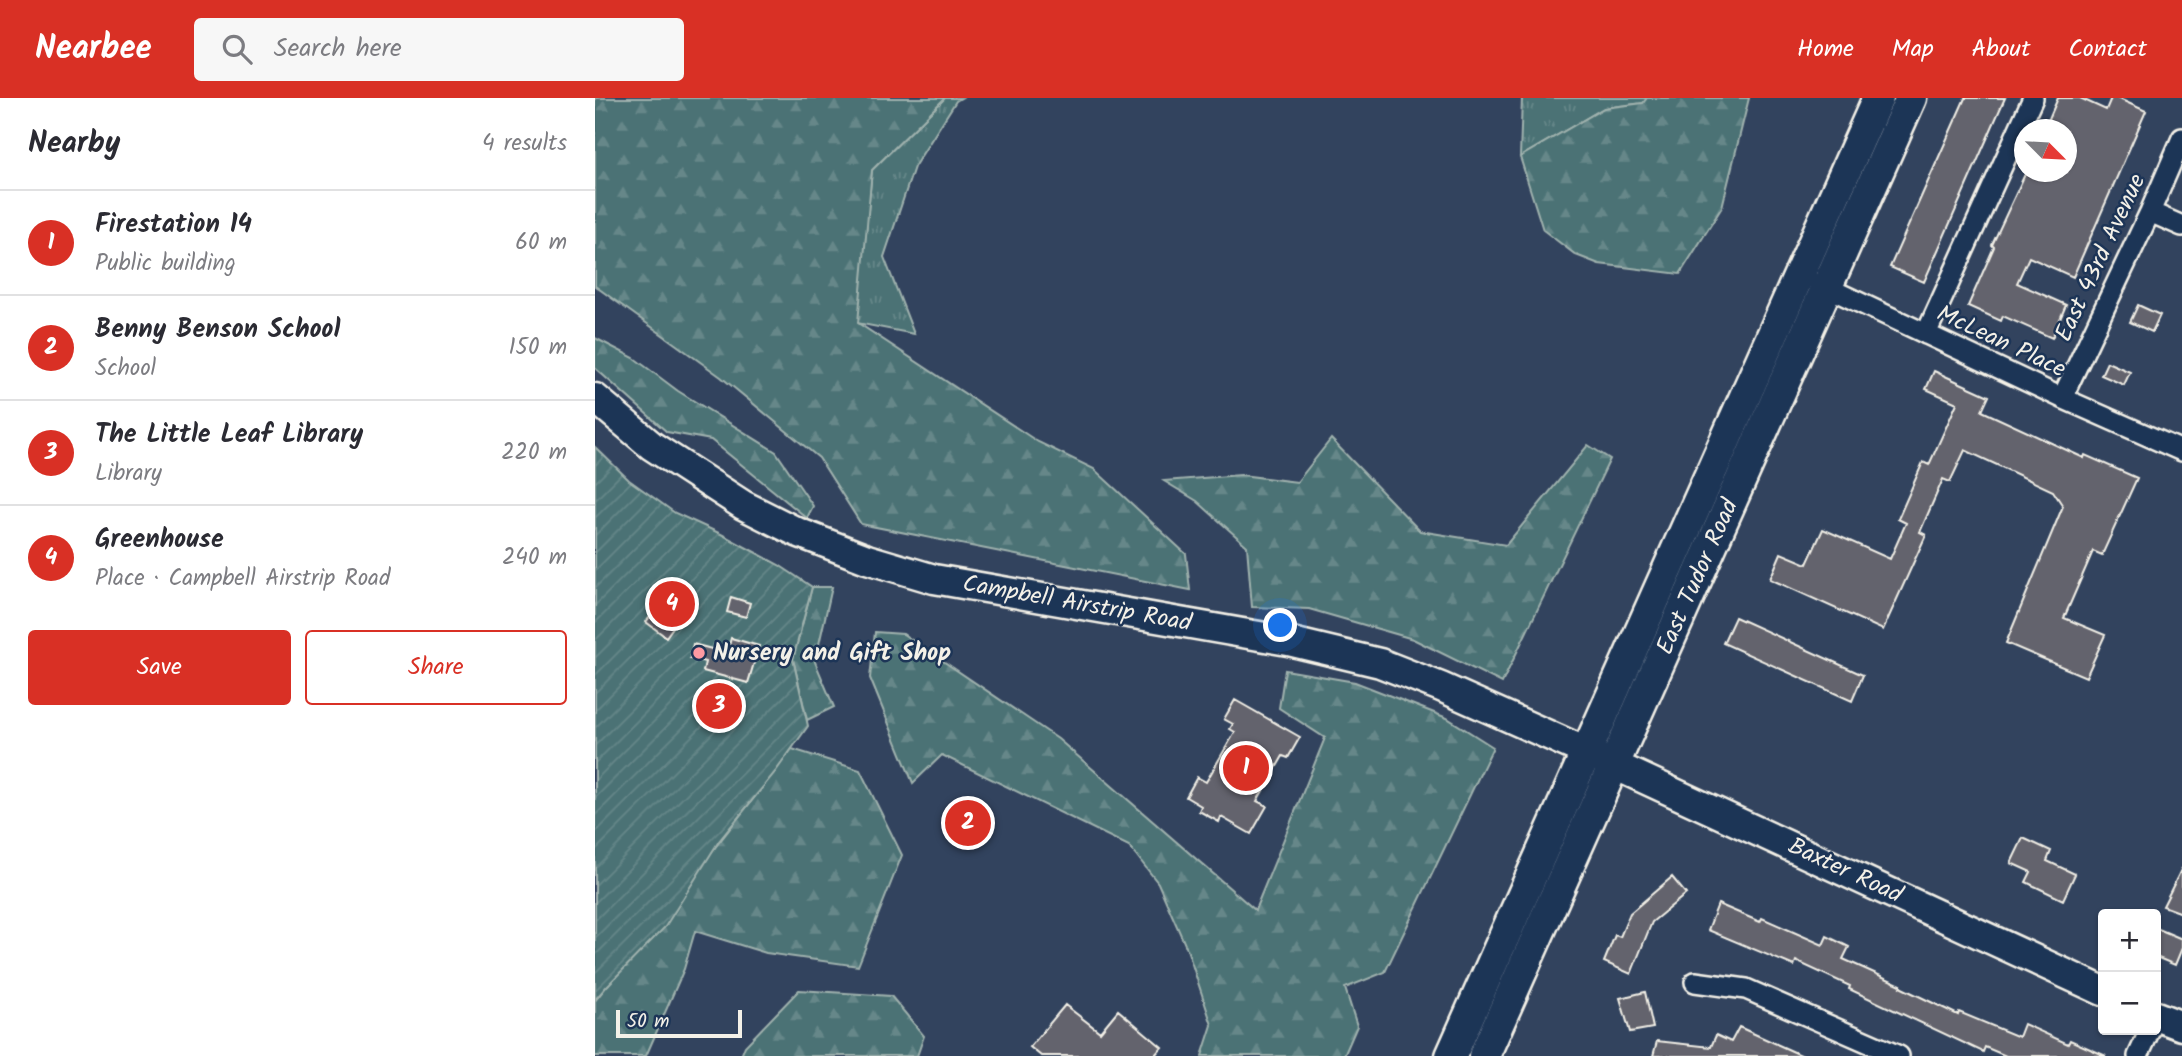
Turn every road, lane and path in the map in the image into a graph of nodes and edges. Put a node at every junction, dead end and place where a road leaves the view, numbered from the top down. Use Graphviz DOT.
graph roads {
  1 [pos="1878,98"];
  2 [pos="1912,98"];
  3 [pos="2033,98"];
  4 [pos="2182,138"];
  5 [pos="2150,212"];
  6 [pos="2182,226"];
  7 [pos="1799,275"];
  8 [pos="1827,287"];
  9 [pos="1926,334"];
  10 [pos="595,398"];
  11 [pos="2062,398"];
  12 [pos="2182,451"];
  13 [pos="1586,752"];
  14 [pos="1614,766"];
  15 [pos="1695,982"];
  16 [pos="2098,989"];
  17 [pos="2161,1018"];
  18 [pos="2182,1026"];
  19 [pos="2148,1035"];
  20 [pos="1451,1056"];
  21 [pos="1484,1056"];
  22 [pos="1899,1056"];
  23 [pos="2138,1056"];
  1 -- 7 [label="main road, East Tudor Road"];
  2 -- 8 [label="main road, East Tudor Road"];
  3 -- 9 [label="street"];
  4 -- 5 [label="street, East 43rd Avenue"];
  5 -- 6 [label="street"];
  5 -- 11 [label="street, East 43rd Avenue"];
  7 -- 8 [label="street, McLean Place"];
  7 -- 13 [label="main road, East Tudor Road"];
  8 -- 9 [label="street, McLean Place"];
  8 -- 14 [label="main road, East Tudor Road"];
  9 -- 11 [label="street, McLean Place"];
  10 -- 13 [label="street, Campbell Airstrip Road"];
  11 -- 12 [label="street, McLean Place"];
  13 -- 14 [label="street, Baxter Road"];
  13 -- 20 [label="main road, East Tudor Road"];
  14 -- 16 [label="street, Baxter Road"];
  14 -- 21 [label="main road, East Tudor Road"];
  15 -- 22 [label="street"];
  17 -- 18 [label="street"];
  19 -- 23 [label="street"];
}
